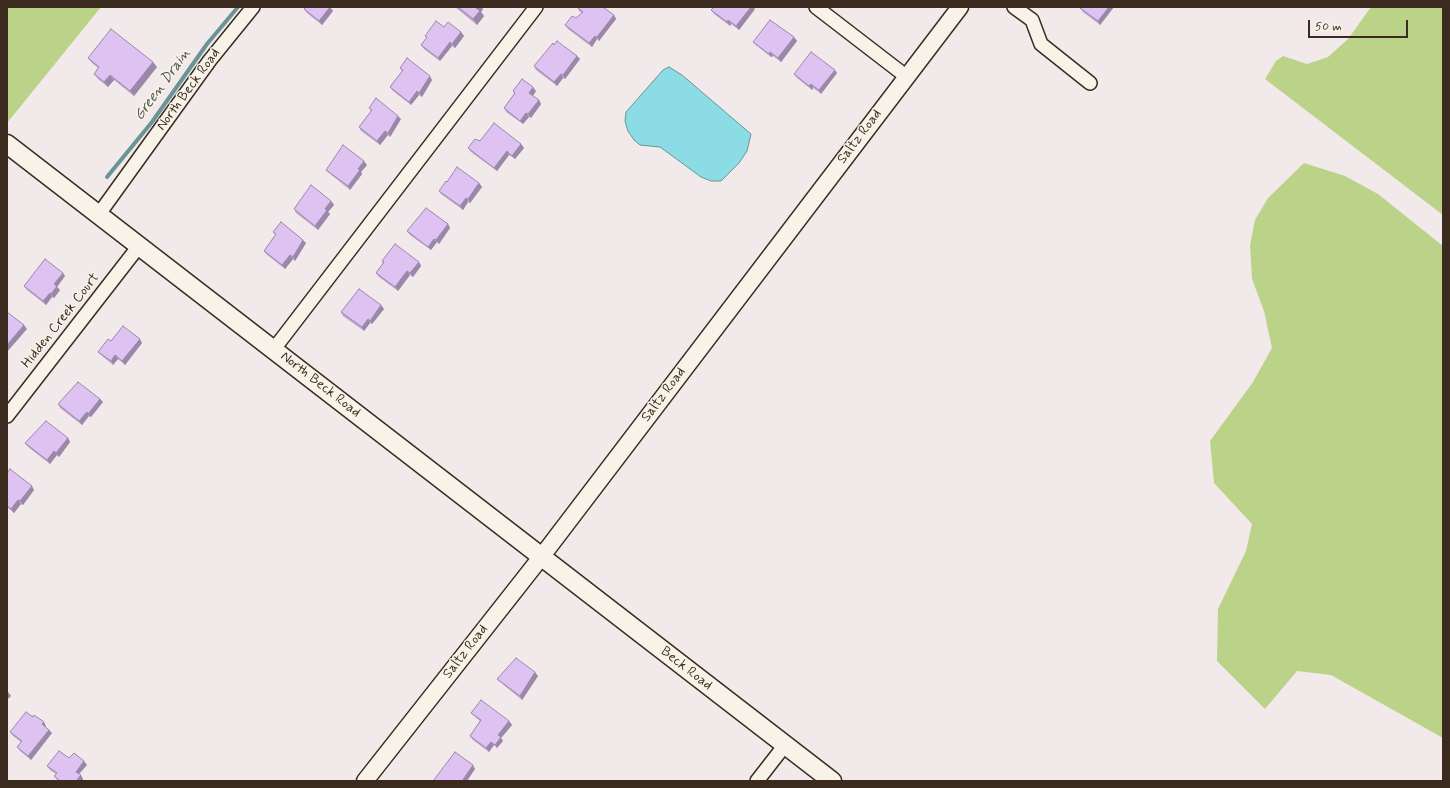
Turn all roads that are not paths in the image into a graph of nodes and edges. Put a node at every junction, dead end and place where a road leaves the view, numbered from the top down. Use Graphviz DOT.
graph roads {
  1 [pos="253,7"];
  2 [pos="536,7"];
  3 [pos="816,7"];
  4 [pos="960,7"];
  5 [pos="1014,7"];
  6 [pos="907,77"];
  7 [pos="1090,83"];
  8 [pos="7,144"];
  9 [pos="99,214"];
  10 [pos="139,246"];
  11 [pos="274,349"];
  12 [pos="7,416"];
  13 [pos="542,556"];
  14 [pos="785,745"];
  15 [pos="365,781"];
  16 [pos="757,781"];
  17 [pos="832,781"];
  1 -- 9 [label="street, North Beck Road"];
  2 -- 11 [label="street"];
  3 -- 6 [label="street"];
  4 -- 6 [label="street, Saltz Road"];
  5 -- 7 [label="street"];
  6 -- 13 [label="street, Saltz Road"];
  8 -- 9 [label="main road, North Beck Road"];
  9 -- 10 [label="main road, North Beck Road"];
  10 -- 11 [label="main road, North Beck Road"];
  10 -- 12 [label="street, Hidden Creek Court"];
  11 -- 13 [label="main road, North Beck Road"];
  13 -- 14 [label="main road, Beck Road"];
  13 -- 15 [label="street, Saltz Road"];
  14 -- 16 [label="street"];
  14 -- 17 [label="main road, Beck Road"];
}
